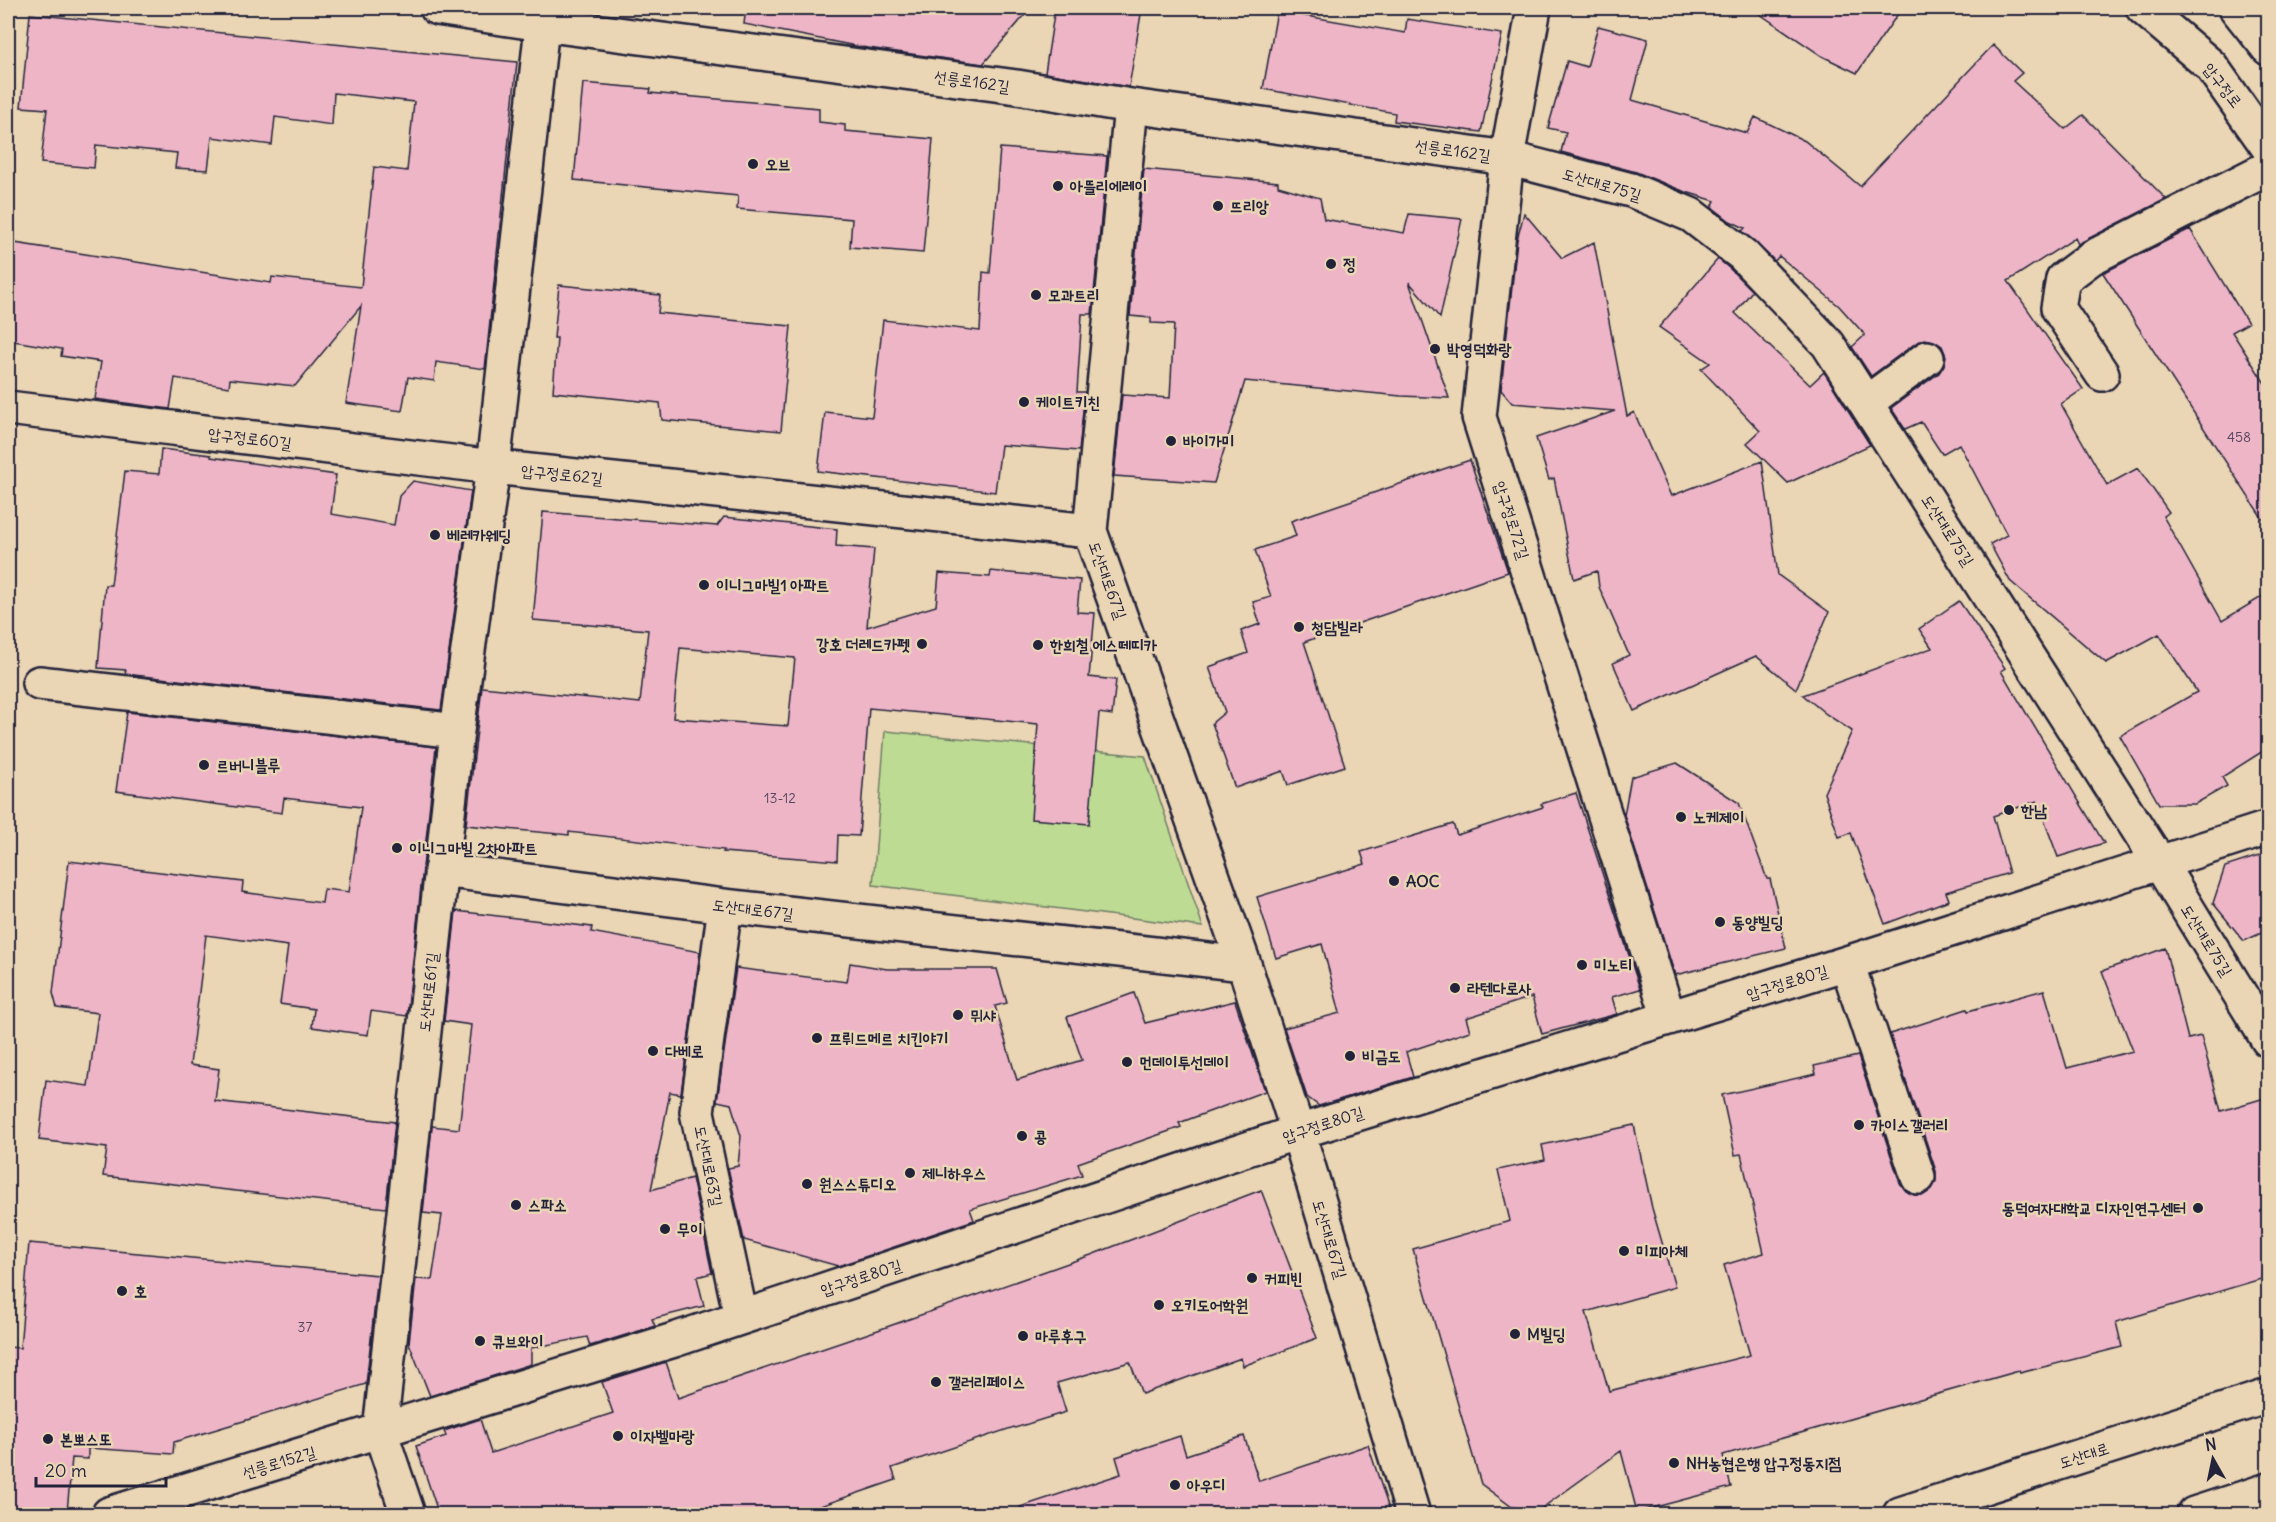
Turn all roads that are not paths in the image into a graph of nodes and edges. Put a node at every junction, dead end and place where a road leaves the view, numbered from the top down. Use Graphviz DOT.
graph roads {
  1 [pos="437,8"];
  2 [pos="1534,8"];
  3 [pos="2143,8"];
  4 [pos="2236,8"];
  5 [pos="543,16"];
  6 [pos="2268,48"];
  7 [pos="1131,106"];
  8 [pos="2268,147"];
  9 [pos="1507,158"];
  10 [pos="2268,168"];
  11 [pos="1927,358"];
  12 [pos="2102,374"];
  13 [pos="1866,403"];
  14 [pos="8,408"];
  15 [pos="493,467"];
  16 [pos="1090,531"];
  17 [pos="39,683"];
  18 [pos="457,731"];
  19 [pos="2268,828"];
  20 [pos="2159,862"];
  21 [pos="441,870"];
  22 [pos="725,906"];
  23 [pos="1847,963"];
  24 [pos="1244,964"];
  25 [pos="1669,1018"];
  26 [pos="2268,1040"];
  27 [pos="1298,1132"];
  28 [pos="1918,1177"];
  29 [pos="741,1317"];
  30 [pos="2268,1396"];
  31 [pos="380,1431"];
  32 [pos="2268,1490"];
  33 [pos="109,1515"];
  34 [pos="408,1515"];
  35 [pos="1413,1515"];
  36 [pos="1900,1515"];
  37 [pos="2194,1515"];
  1 -- 5 [label="street, 선릉로162길"];
  2 -- 9 [label="street, 압구정로72길"];
  3 -- 8 [label="street, 압구정로"];
  4 -- 6 [label="street"];
  5 -- 7 [label="street, 선릉로162길"];
  5 -- 15 [label="street"];
  7 -- 9 [label="street, 선릉로162길"];
  7 -- 16 [label="street, 도산대로67길"];
  9 -- 13 [label="street, 도산대로75길"];
  9 -- 25 [label="street, 압구정로72길"];
  10 -- 12 [label="street"];
  11 -- 13 [label="street"];
  13 -- 20 [label="street, 도산대로75길"];
  14 -- 15 [label="street, 압구정로60길"];
  15 -- 16 [label="street, 압구정로62길"];
  15 -- 18 [label="street, 도산대로61길"];
  16 -- 24 [label="street, 도산대로67길"];
  17 -- 18 [label="street"];
  18 -- 21 [label="street, 도산대로61길"];
  19 -- 20 [label="street, 압구정로80길"];
  20 -- 23 [label="street, 압구정로80길"];
  20 -- 26 [label="street, 도산대로75길"];
  21 -- 22 [label="street, 도산대로67길"];
  21 -- 31 [label="street, 도산대로61길"];
  22 -- 24 [label="street, 도산대로67길"];
  22 -- 29 [label="street, 도산대로63길"];
  23 -- 25 [label="street, 압구정로80길"];
  23 -- 28 [label="street"];
  24 -- 27 [label="street, 도산대로67길"];
  25 -- 27 [label="street, 압구정로80길"];
  27 -- 29 [label="street, 압구정로80길"];
  27 -- 35 [label="street, 도산대로67길"];
  29 -- 31 [label="street, 압구정로80길"];
  30 -- 36 [label="street, 도산대로"];
  31 -- 33 [label="street, 선릉로152길"];
  31 -- 34 [label="street, 도산대로61길"];
  32 -- 37 [label="street"];
}
